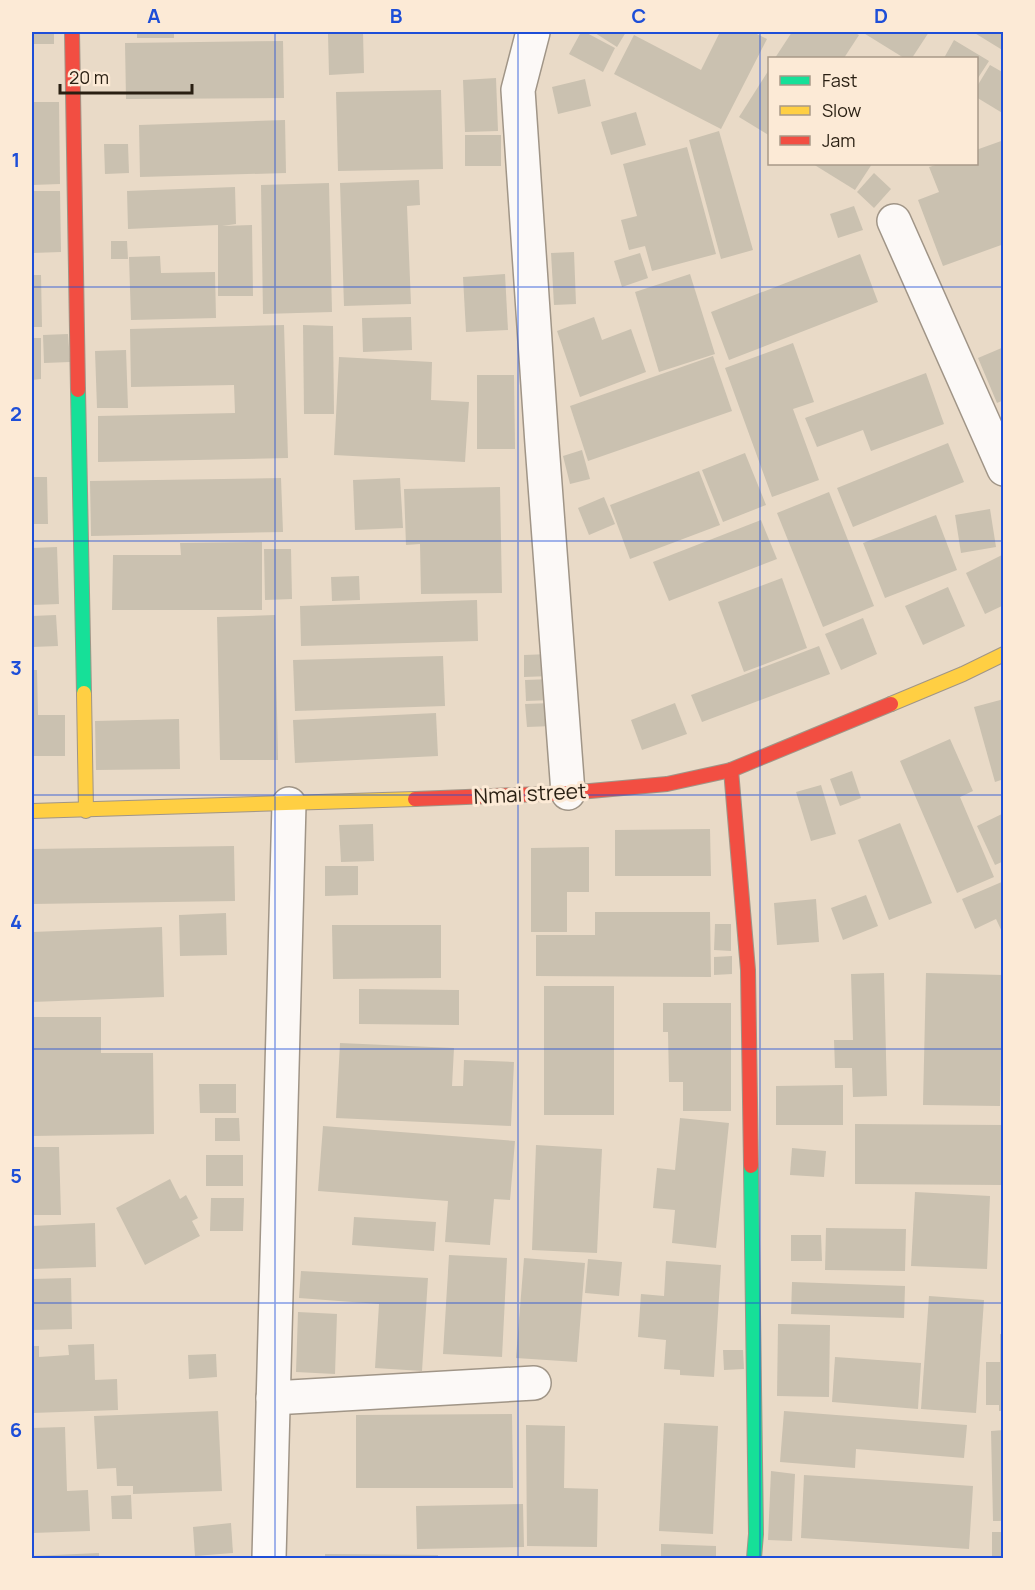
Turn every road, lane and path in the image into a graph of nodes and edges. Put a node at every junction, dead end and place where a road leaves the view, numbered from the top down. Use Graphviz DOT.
graph roads {
  1 [pos="72,32"];
  2 [pos="533,32"];
  3 [pos="894,221"];
  4 [pos="1004,469"];
  5 [pos="1004,654"];
  6 [pos="731,770"];
  7 [pos="568,793"];
  8 [pos="289,804"];
  9 [pos="32,811"];
  10 [pos="86,811"];
  11 [pos="534,1383"];
  12 [pos="273,1398"];
  13 [pos="269,1558"];
  14 [pos="754,1558"];
  1 -- 10 [label="street"];
  2 -- 7 [label="street"];
  3 -- 4 [label="street"];
  5 -- 6 [label="street, Nmai street"];
  6 -- 7 [label="street, Nmai street"];
  6 -- 14 [label="street"];
  7 -- 8 [label="street, Nmai street"];
  8 -- 10 [label="street, Nmai street"];
  8 -- 12 [label="street"];
  9 -- 10 [label="street, Nmai street"];
  11 -- 12 [label="street"];
  12 -- 13 [label="street"];
}
